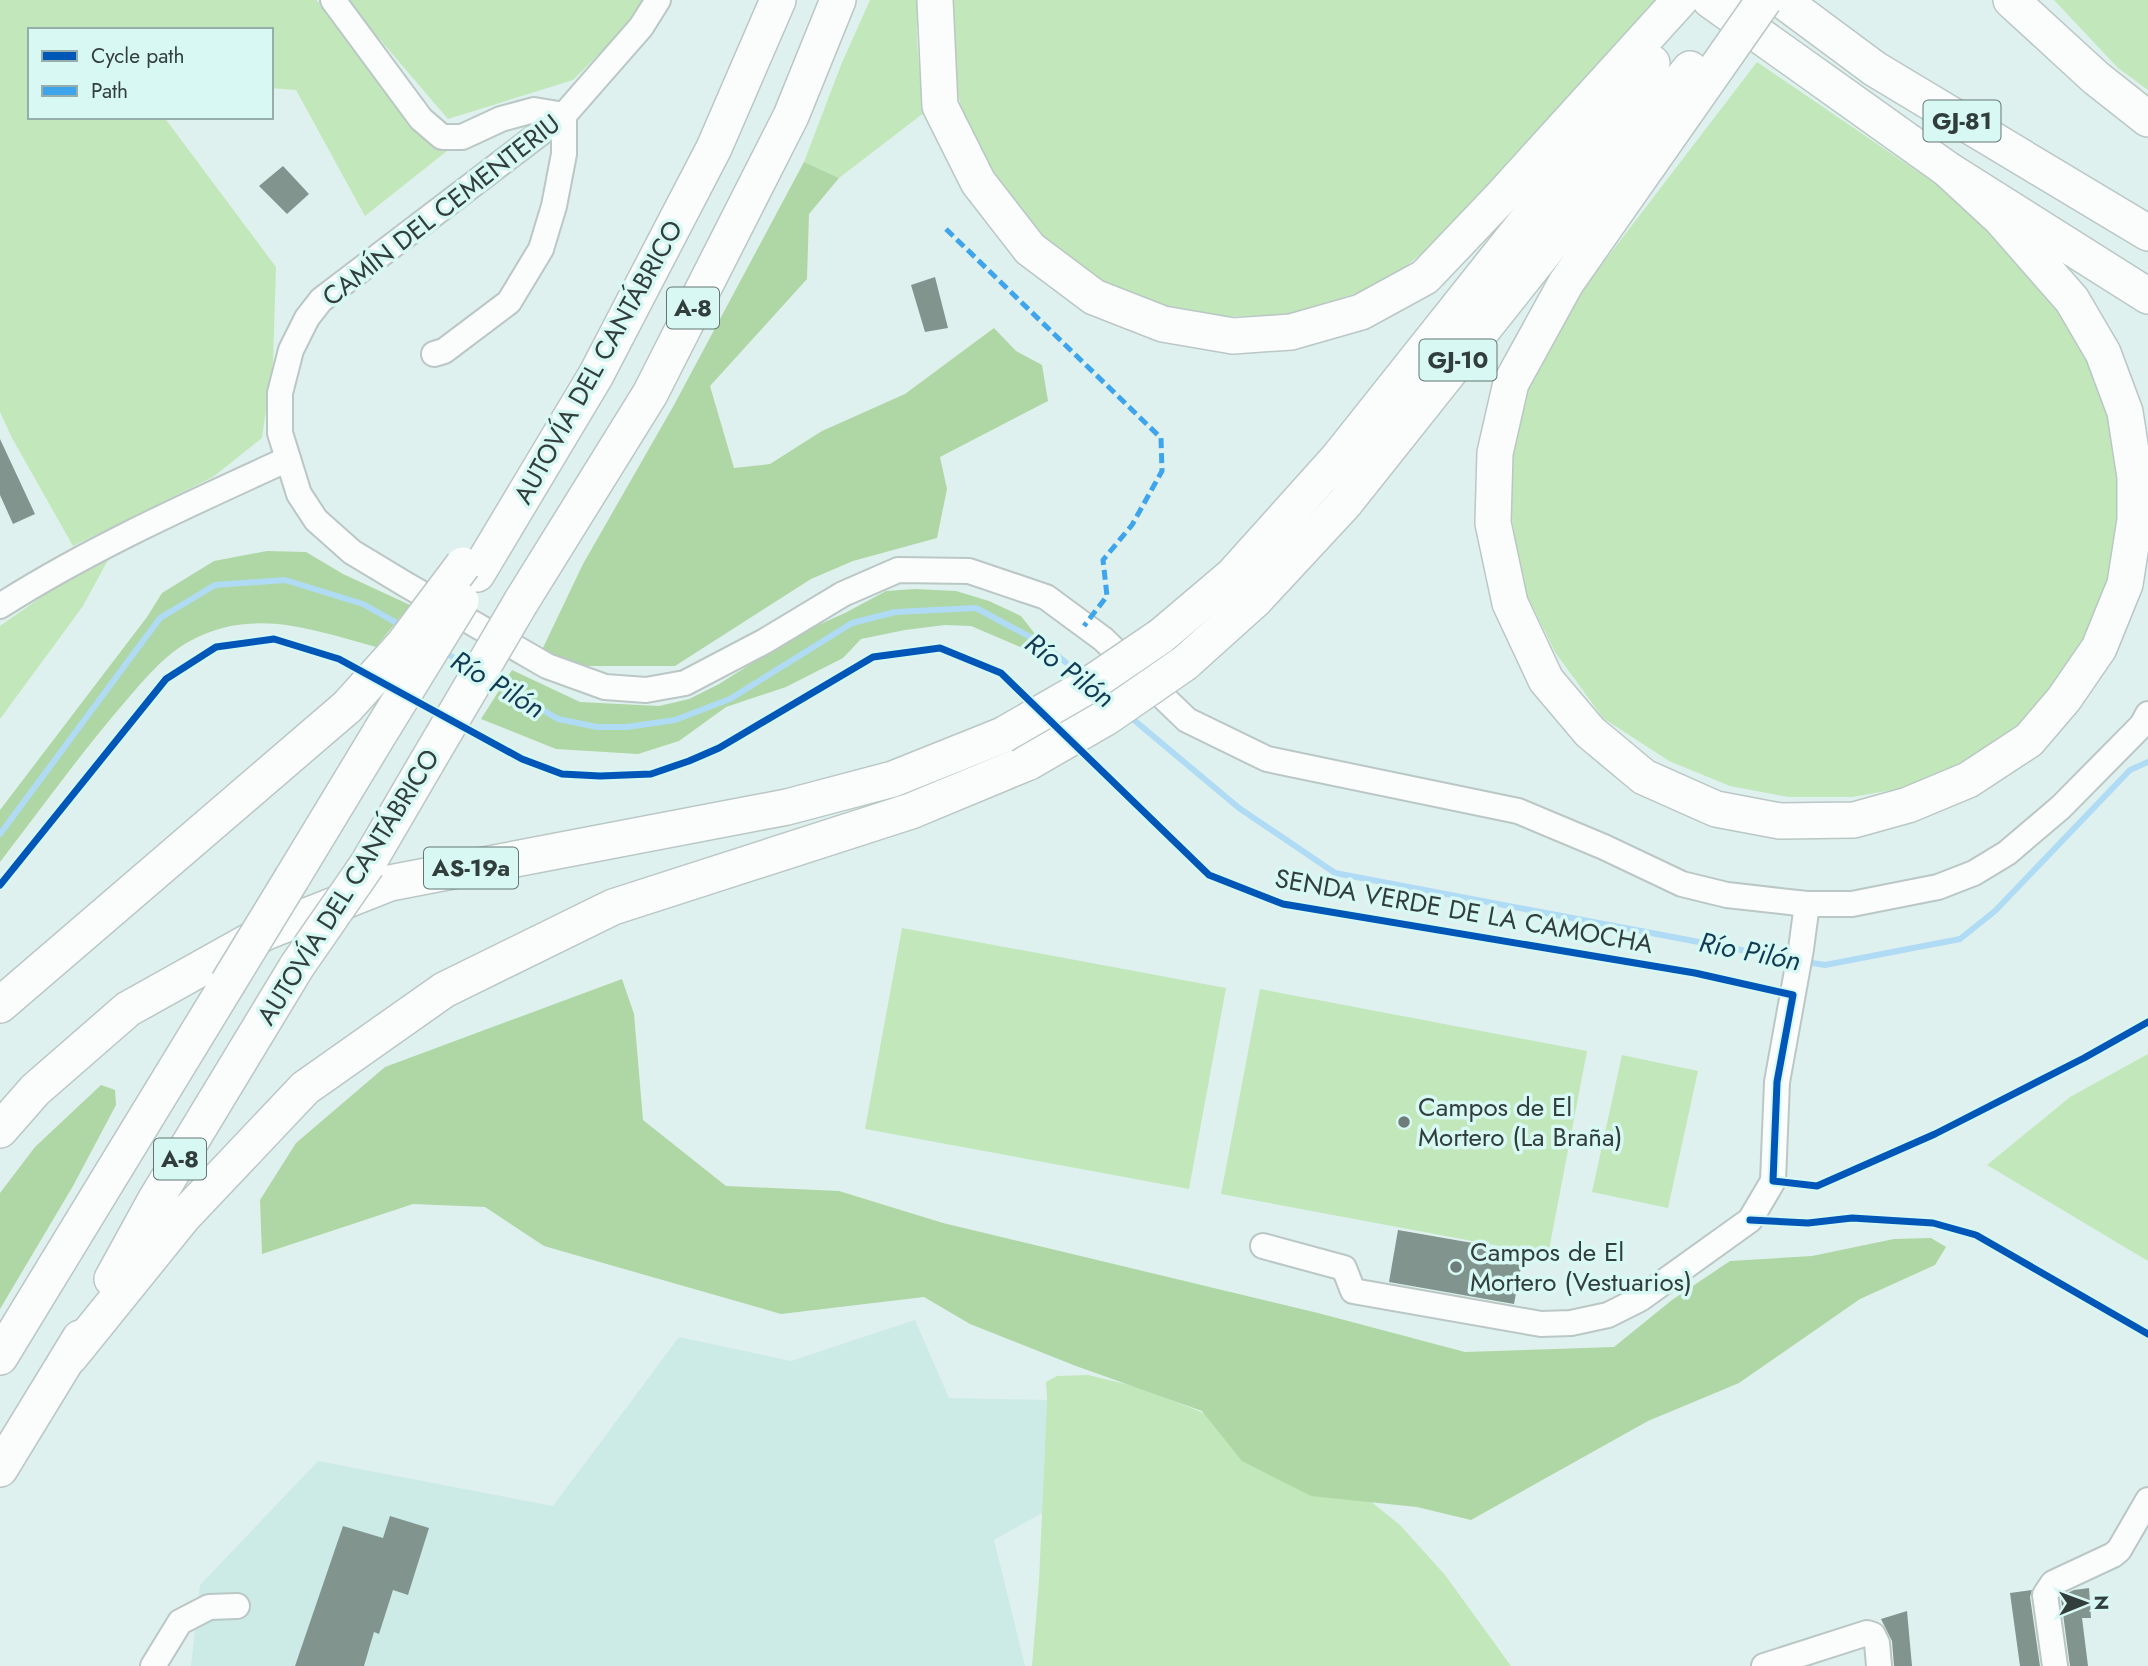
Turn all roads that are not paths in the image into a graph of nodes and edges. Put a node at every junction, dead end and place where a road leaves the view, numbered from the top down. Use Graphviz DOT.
graph roads {
  1 [pos="333,0"];
  2 [pos="658,0"];
  3 [pos="778,0"];
  4 [pos="838,0"];
  5 [pos="934,0"];
  6 [pos="1744,0"];
  7 [pos="1764,0"];
  8 [pos="1782,0"];
  9 [pos="2011,0"];
  10 [pos="1698,17"];
  11 [pos="564,115"];
  12 [pos="2148,118"];
  13 [pos="1947,169"];
  14 [pos="2148,233"];
  15 [pos="2148,296"];
  16 [pos="434,355"];
  17 [pos="288,459"];
  18 [pos="470,569"];
  19 [pos="0,606"];
  20 [pos="2148,714"];
  21 [pos="1003,735"];
  22 [pos="1807,904"];
  23 [pos="0,1005"];
  24 [pos="0,1130"];
  25 [pos="1263,1246"];
  26 [pos="0,1357"];
  27 [pos="70,1357"];
  28 [pos="0,1469"];
  29 [pos="2148,1500"];
  30 [pos="237,1606"];
  31 [pos="153,1666"];
  32 [pos="1764,1666"];
  33 [pos="1879,1666"];
  34 [pos="2055,1666"];
  1 -- 11 [label="street"];
  2 -- 11 [label="street, CAMÍN DEL CEMENTERIU"];
  3 -- 18 [label="highway, AUTOVÍA DEL CANTÁBRICO / A-8"];
  4 -- 27 [label="highway, AUTOVÍA DEL CANTÁBRICO / A-8, bridge"];
  5 -- 10 [label="highway"];
  6 -- 10 [label="highway"];
  7 -- 10 [label="highway, bridge"];
  8 -- 14 [label="highway, GJ-81"];
  9 -- 12 [label="highway"];
  10 -- 13 [label="highway"];
  10 -- 13 [label="highway"];
  10 -- 21 [label="highway, GJ-10, bridge"];
  10 -- 27 [label="highway, GJ-10, bridge"];
  11 -- 16 [label="street"];
  11 -- 17 [label="street, CAMÍN DEL CEMENTERIU"];
  13 -- 15 [label="highway"];
  17 -- 19 [label="street"];
  17 -- 22 [label="street, CAMÍN DEL CEMENTERIU"];
  18 -- 23 [label="highway, bridge"];
  18 -- 26 [label="highway, AUTOVÍA DEL CANTÁBRICO / A-8, bridge"];
  20 -- 22 [label="street, CAMÍN DEL CEMENTERIU"];
  21 -- 24 [label="highway, AS-19a"];
  22 -- 25 [label="street"];
  27 -- 28 [label="highway, AUTOVÍA DEL CANTÁBRICO / A-8"];
  29 -- 34 [label="street"];
  30 -- 31 [label="street"];
  32 -- 33 [label="street"];
}
